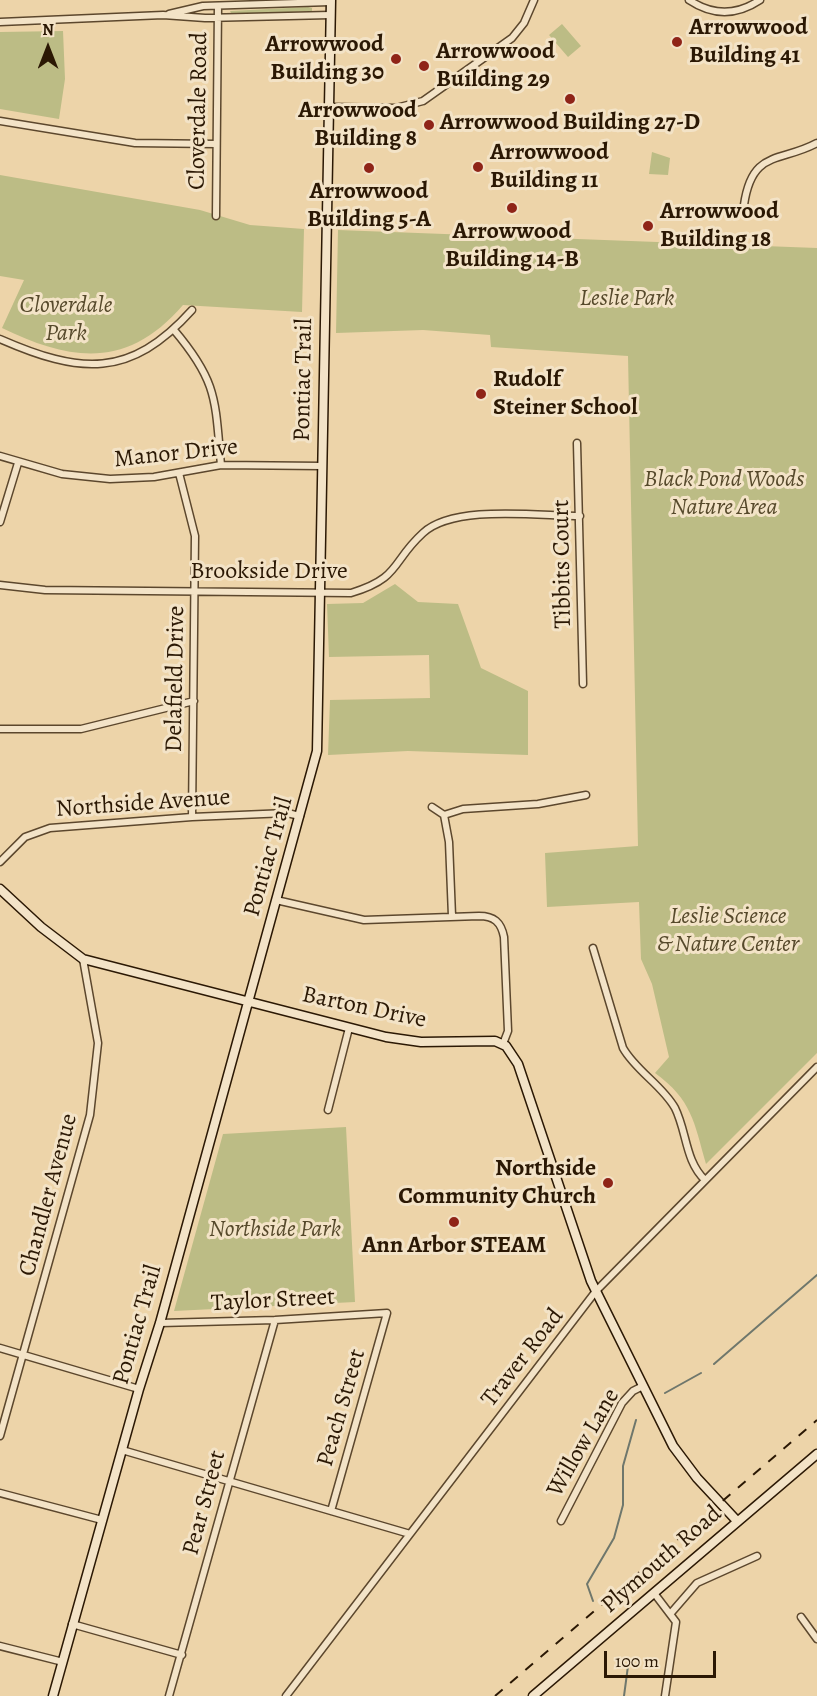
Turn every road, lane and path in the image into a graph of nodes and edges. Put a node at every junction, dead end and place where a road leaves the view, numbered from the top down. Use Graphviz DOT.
graph roads {
  1 [pos="534,0"];
  2 [pos="689,0"];
  3 [pos="760,0"];
  4 [pos="331,1"];
  5 [pos="218,6"];
  6 [pos="163,15"];
  7 [pos="330,15"];
  8 [pos="218,18"];
  9 [pos="0,22"];
  10 [pos="329,107"];
  11 [pos="0,120"];
  12 [pos="817,143"];
  13 [pos="216,144"];
  14 [pos="744,205"];
  15 [pos="216,216"];
  16 [pos="192,310"];
  17 [pos="174,330"];
  18 [pos="0,339"];
  19 [pos="577,443"];
  20 [pos="0,456"];
  21 [pos="18,463"];
  22 [pos="221,465"];
  23 [pos="322,466"];
  24 [pos="179,473"];
  25 [pos="580,516"];
  26 [pos="0,522"];
  27 [pos="0,585"];
  28 [pos="196,590"];
  29 [pos="320,593"];
  30 [pos="583,684"];
  31 [pos="194,701"];
  32 [pos="0,729"];
  33 [pos="586,795"];
  34 [pos="432,807"];
  35 [pos="444,815"];
  36 [pos="300,816"];
  37 [pos="192,817"];
  38 [pos="0,862"];
  39 [pos="0,889"];
  40 [pos="276,900"];
  41 [pos="452,916"];
  42 [pos="593,948"];
  43 [pos="83,959"];
  44 [pos="249,1002"];
  45 [pos="349,1028"];
  46 [pos="502,1044"];
  47 [pos="817,1067"];
  48 [pos="328,1110"];
  49 [pos="705,1180"];
  50 [pos="596,1291"];
  51 [pos="387,1313"];
  52 [pos="275,1320"];
  53 [pos="160,1323"];
  54 [pos="0,1348"];
  55 [pos="24,1354"];
  56 [pos="643,1386"];
  57 [pos="139,1389"];
  58 [pos="0,1436"];
  59 [pos="122,1450"];
  60 [pos="817,1454"];
  61 [pos="229,1482"];
  62 [pos="0,1493"];
  63 [pos="331,1511"];
  64 [pos="102,1520"];
  65 [pos="561,1521"];
  66 [pos="737,1521"];
  67 [pos="410,1534"];
  68 [pos="757,1556"];
  69 [pos="654,1593"];
  70 [pos="671,1613"];
  71 [pos="801,1617"];
  72 [pos="72,1624"];
  73 [pos="817,1639"];
  74 [pos="0,1646"];
  75 [pos="182,1655"];
  76 [pos="63,1662"];
  77 [pos="53,1696"];
  78 [pos="169,1696"];
  79 [pos="286,1696"];
  80 [pos="533,1696"];
  81 [pos="665,1696"];
  1 -- 10 [label="street"];
  2 -- 3 [label="street"];
  4 -- 5 [label="street"];
  4 -- 7 [label="main road, Pontiac Trail"];
  5 -- 6 [label="street"];
  5 -- 8 [label="street, Cloverdale Road"];
  6 -- 8 [label="street"];
  6 -- 9 [label="street"];
  7 -- 8 [label="street"];
  7 -- 10 [label="main road, Pontiac Trail"];
  8 -- 13 [label="street, Cloverdale Road"];
  10 -- 23 [label="main road, Pontiac Trail"];
  11 -- 13 [label="street"];
  12 -- 14 [label="street"];
  13 -- 15 [label="street, Cloverdale Road"];
  16 -- 17 [label="street"];
  17 -- 18 [label="street"];
  17 -- 22 [label="street"];
  19 -- 25 [label="street, Tibbits Court"];
  20 -- 21 [label="street, Manor Drive"];
  21 -- 24 [label="street, Manor Drive"];
  21 -- 26 [label="street"];
  22 -- 23 [label="street, Manor Drive"];
  22 -- 24 [label="street, Manor Drive"];
  23 -- 29 [label="main road, Pontiac Trail"];
  24 -- 28 [label="street, Delafield Drive"];
  25 -- 29 [label="street, Brookside Drive"];
  25 -- 30 [label="street, Tibbits Court"];
  27 -- 28 [label="street, Brookside Drive"];
  28 -- 29 [label="street, Brookside Drive"];
  28 -- 31 [label="street, Delafield Drive"];
  29 -- 36 [label="main road, Pontiac Trail"];
  31 -- 32 [label="street"];
  31 -- 37 [label="street, Delafield Drive"];
  33 -- 35 [label="street"];
  34 -- 35 [label="street"];
  35 -- 41 [label="street"];
  36 -- 37 [label="street, Northside Avenue"];
  36 -- 40 [label="main road, Pontiac Trail"];
  37 -- 38 [label="street, Northside Avenue"];
  39 -- 43 [label="main road, Barton Drive"];
  40 -- 41 [label="street"];
  40 -- 44 [label="main road, Pontiac Trail"];
  41 -- 46 [label="street"];
  42 -- 49 [label="street"];
  43 -- 44 [label="main road, Barton Drive"];
  43 -- 55 [label="street, Chandler Avenue"];
  44 -- 45 [label="main road, Barton Drive"];
  44 -- 53 [label="main road, Pontiac Trail"];
  45 -- 46 [label="main road, Barton Drive"];
  45 -- 48 [label="street"];
  46 -- 50 [label="main road"];
  47 -- 49 [label="street, Traver Road"];
  49 -- 50 [label="street, Traver Road"];
  50 -- 56 [label="main road"];
  50 -- 67 [label="street, Traver Road"];
  51 -- 52 [label="street, Taylor Street"];
  51 -- 63 [label="street, Peach Street"];
  52 -- 53 [label="street, Taylor Street"];
  52 -- 61 [label="street, Pear Street"];
  53 -- 57 [label="main road, Pontiac Trail"];
  54 -- 55 [label="street"];
  55 -- 57 [label="street"];
  55 -- 58 [label="street, Chandler Avenue"];
  56 -- 65 [label="street, Willow Lane"];
  56 -- 66 [label="main road"];
  57 -- 59 [label="main road, Pontiac Trail"];
  59 -- 61 [label="street"];
  59 -- 64 [label="main road, Pontiac Trail"];
  60 -- 66 [label="main road, Plymouth Road"];
  61 -- 63 [label="street"];
  61 -- 75 [label="street, Pear Street"];
  62 -- 64 [label="street"];
  63 -- 67 [label="street"];
  64 -- 72 [label="main road, Pontiac Trail"];
  66 -- 69 [label="main road, Plymouth Road"];
  67 -- 79 [label="street, Traver Road"];
  68 -- 70 [label="street"];
  69 -- 70 [label="street"];
  69 -- 80 [label="main road, Plymouth Road"];
  70 -- 81 [label="street"];
  71 -- 73 [label="street"];
  72 -- 75 [label="street"];
  72 -- 76 [label="main road, Pontiac Trail"];
  74 -- 76 [label="street"];
  75 -- 78 [label="street, Pear Street"];
  76 -- 77 [label="main road, Pontiac Trail"];
}
